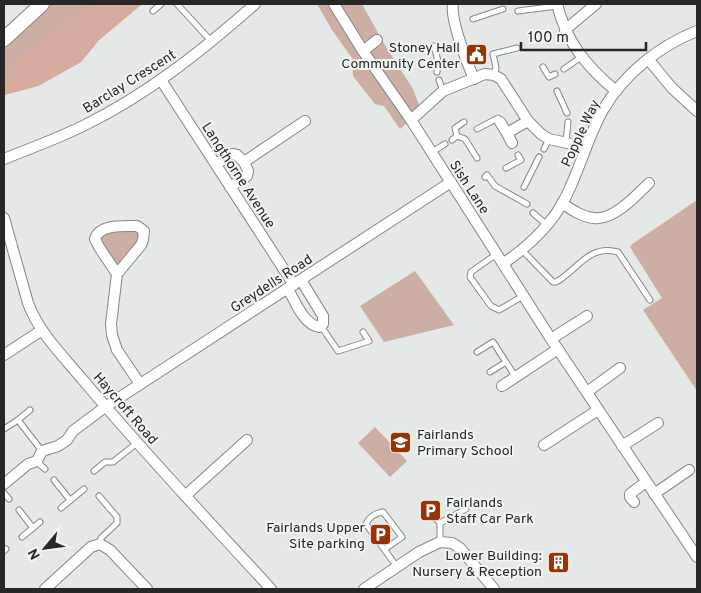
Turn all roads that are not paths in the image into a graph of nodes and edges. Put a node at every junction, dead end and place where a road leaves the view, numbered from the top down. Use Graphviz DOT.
graph roads {
  1 [pos="42,4"];
  2 [pos="161,4"];
  3 [pos="177,4"];
  4 [pos="255,4"];
  5 [pos="334,4"];
  6 [pos="453,4"];
  7 [pos="596,4"];
  8 [pos="557,5"];
  9 [pos="503,9"];
  10 [pos="153,10"];
  11 [pos="518,11"];
  12 [pos="473,19"];
  13 [pos="565,30"];
  14 [pos="697,31"];
  15 [pos="4,39"];
  16 [pos="373,40"];
  17 [pos="212,42"];
  18 [pos="434,46"];
  19 [pos="517,48"];
  20 [pos="363,51"];
  21 [pos="581,57"];
  22 [pos="648,59"];
  23 [pos="543,67"];
  24 [pos="564,69"];
  25 [pos="437,72"];
  26 [pos="494,74"];
  27 [pos="555,74"];
  28 [pos="474,79"];
  29 [pos="161,80"];
  30 [pos="557,90"];
  31 [pos="616,91"];
  32 [pos="697,111"];
  33 [pos="567,112"];
  34 [pos="411,120"];
  35 [pos="304,121"];
  36 [pos="528,121"];
  37 [pos="464,122"];
  38 [pos="500,122"];
  39 [pos="568,122"];
  40 [pos="477,129"];
  41 [pos="550,139"];
  42 [pos="566,142"];
  43 [pos="445,144"];
  44 [pos="586,147"];
  45 [pos="544,149"];
  46 [pos="432,152"];
  47 [pos="518,155"];
  48 [pos="539,157"];
  49 [pos="477,158"];
  50 [pos="4,159"];
  51 [pos="244,162"];
  52 [pos="216,164"];
  53 [pos="506,168"];
  54 [pos="485,177"];
  55 [pos="451,182"];
  56 [pos="650,183"];
  57 [pos="230,187"];
  58 [pos="524,187"];
  59 [pos="527,204"];
  60 [pos="562,204"];
  61 [pos="533,213"];
  62 [pos="4,222"];
  63 [pos="546,225"];
  64 [pos="522,250"];
  65 [pos="8,252"];
  66 [pos="498,253"];
  67 [pos="504,263"];
  68 [pos="117,274"];
  69 [pos="294,285"];
  70 [pos="524,296"];
  71 [pos="650,300"];
  72 [pos="587,316"];
  73 [pos="321,326"];
  74 [pos="42,330"];
  75 [pos="363,332"];
  76 [pos="551,339"];
  77 [pos="558,349"];
  78 [pos="477,352"];
  79 [pos="4,355"];
  80 [pos="506,362"];
  81 [pos="620,368"];
  82 [pos="490,372"];
  83 [pos="515,376"];
  84 [pos="140,384"];
  85 [pos="502,386"];
  86 [pos="587,392"];
  87 [pos="105,407"];
  88 [pos="30,410"];
  89 [pos="598,410"];
  90 [pos="18,420"];
  91 [pos="658,423"];
  92 [pos="4,429"];
  93 [pos="247,440"];
  94 [pos="138,443"];
  95 [pos="544,445"];
  96 [pos="622,446"];
  97 [pos="42,451"];
  98 [pos="37,461"];
  99 [pos="45,469"];
  100 [pos="689,470"];
  101 [pos="94,471"];
  102 [pos="54,480"];
  103 [pos="646,482"];
  104 [pos="4,484"];
  105 [pos="84,489"];
  106 [pos="4,493"];
  107 [pos="654,494"];
  108 [pos="99,496"];
  109 [pos="185,496"];
  110 [pos="9,499"];
  111 [pos="70,500"];
  112 [pos="634,502"];
  113 [pos="61,508"];
  114 [pos="426,508"];
  115 [pos="19,510"];
  116 [pos="466,510"];
  117 [pos="40,522"];
  118 [pos="440,523"];
  119 [pos="33,528"];
  120 [pos="22,537"];
  121 [pos="442,542"];
  122 [pos="100,544"];
  123 [pos="385,549"];
  124 [pos="697,557"];
  125 [pos="397,567"];
  126 [pos="45,589"];
  127 [pos="147,589"];
  128 [pos="271,589"];
  129 [pos="364,589"];
  130 [pos="494,589"];
  1 -- 15 [label="street"];
  2 -- 10 [label="lane"];
  3 -- 17 [label="lane"];
  4 -- 17 [label="street, Barclay Crescent"];
  5 -- 20 [label="street, Sish Lane"];
  6 -- 28 [label="street"];
  7 -- 13 [label="street"];
  8 -- 11 [label="lane"];
  8 -- 13 [label="street"];
  9 -- 12 [label="lane"];
  13 -- 21 [label="street"];
  14 -- 22 [label="street, Popple Way"];
  16 -- 20 [label="street"];
  17 -- 29 [label="street, Barclay Crescent"];
  18 -- 25 [label="lane"];
  19 -- 26 [label="lane"];
  20 -- 34 [label="street, Sish Lane"];
  21 -- 24 [label="lane"];
  21 -- 31 [label="street"];
  22 -- 31 [label="street, Popple Way"];
  22 -- 32 [label="street"];
  23 -- 27 [label="lane"];
  26 -- 28 [label="street"];
  26 -- 36 [label="street"];
  28 -- 34 [label="street"];
  29 -- 50 [label="street, Barclay Crescent"];
  29 -- 52 [label="street, Langthorne Avenue"];
  30 -- 33 [label="lane"];
  31 -- 44 [label="street, Popple Way"];
  34 -- 46 [label="street, Sish Lane"];
  35 -- 51 [label="street"];
  36 -- 38 [label="street"];
  36 -- 41 [label="street"];
  37 -- 49 [label="lane"];
  38 -- 40 [label="lane"];
  39 -- 42 [label="lane"];
  41 -- 42 [label="street"];
  41 -- 45 [label="lane"];
  42 -- 44 [label="street"];
  43 -- 46 [label="lane"];
  44 -- 60 [label="street, Popple Way"];
  46 -- 55 [label="street, Sish Lane"];
  47 -- 53 [label="lane"];
  48 -- 58 [label="lane"];
  51 -- 52 [label="street"];
  51 -- 57 [label="street"];
  52 -- 57 [label="street, Langthorne Avenue"];
  54 -- 59 [label="lane"];
  55 -- 66 [label="street, Sish Lane"];
  55 -- 69 [label="street, Greydells Road"];
  56 -- 60 [label="street"];
  57 -- 69 [label="street, Langthorne Avenue"];
  60 -- 63 [label="street, Popple Way"];
  61 -- 63 [label="lane"];
  62 -- 65 [label="street, Haycroft Road"];
  63 -- 64 [label="street, Popple Way"];
  64 -- 67 [label="street, Popple Way"];
  64 -- 71 [label="lane"];
  65 -- 74 [label="street, Haycroft Road"];
  66 -- 67 [label="street, Sish Lane"];
  66 -- 70 [label="lane"];
  67 -- 70 [label="street, Sish Lane"];
  68 -- 68 [label="street"];
  68 -- 84 [label="street"];
  69 -- 73 [label="street"];
  69 -- 73 [label="street"];
  69 -- 84 [label="street, Greydells Road"];
  70 -- 76 [label="street, Sish Lane"];
  72 -- 76 [label="street"];
  73 -- 75 [label="lane"];
  74 -- 79 [label="street"];
  74 -- 87 [label="street, Haycroft Road"];
  76 -- 77 [label="street, Sish Lane"];
  77 -- 83 [label="street"];
  77 -- 86 [label="street, Sish Lane"];
  78 -- 80 [label="lane"];
  80 -- 82 [label="lane"];
  80 -- 83 [label="lane"];
  81 -- 86 [label="street"];
  83 -- 85 [label="street"];
  84 -- 87 [label="street, Greydells Road"];
  86 -- 89 [label="street, Sish Lane"];
  87 -- 94 [label="street, Haycroft Road"];
  87 -- 97 [label="street, Greydells Road"];
  88 -- 90 [label="lane"];
  89 -- 95 [label="street"];
  89 -- 96 [label="street, Sish Lane"];
  90 -- 92 [label="lane"];
  90 -- 97 [label="lane"];
  91 -- 96 [label="street"];
  93 -- 109 [label="street"];
  94 -- 101 [label="lane"];
  94 -- 109 [label="street, Haycroft Road"];
  96 -- 103 [label="street, Sish Lane"];
  97 -- 98 [label="street"];
  98 -- 99 [label="lane"];
  98 -- 104 [label="street"];
  100 -- 107 [label="street"];
  102 -- 111 [label="lane"];
  103 -- 107 [label="street, Sish Lane"];
  103 -- 112 [label="street"];
  105 -- 111 [label="lane"];
  106 -- 110 [label="lane"];
  107 -- 124 [label="street, Sish Lane"];
  108 -- 122 [label="lane"];
  109 -- 128 [label="street, Haycroft Road"];
  111 -- 113 [label="lane"];
  114 -- 118 [label="lane"];
  115 -- 119 [label="lane"];
  116 -- 118 [label="lane"];
  117 -- 119 [label="lane"];
  118 -- 121 [label="lane"];
  119 -- 120 [label="lane"];
  121 -- 125 [label="street"];
  121 -- 130 [label="street"];
  122 -- 126 [label="street"];
  122 -- 127 [label="street"];
  123 -- 123 [label="lane"];
  123 -- 125 [label="lane"];
  125 -- 129 [label="street"];
}
